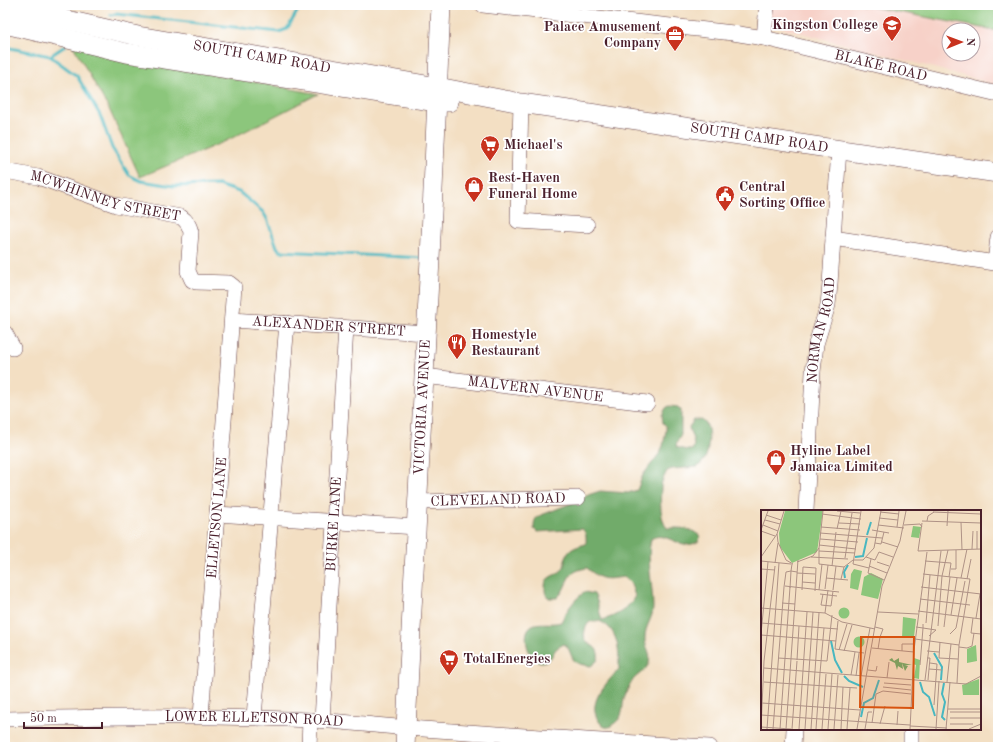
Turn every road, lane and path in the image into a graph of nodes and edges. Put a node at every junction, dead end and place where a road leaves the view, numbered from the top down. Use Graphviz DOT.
graph roads {
  1 [pos="441,5"];
  2 [pos="483,5"];
  3 [pos="767,5"];
  4 [pos="5,6"];
  5 [pos="5,24"];
  6 [pos="764,38"];
  7 [pos="998,94"];
  8 [pos="437,95"];
  9 [pos="521,102"];
  10 [pos="839,148"];
  11 [pos="5,170"];
  12 [pos="998,173"];
  13 [pos="587,225"];
  14 [pos="998,237"];
  15 [pos="833,238"];
  16 [pos="996,265"];
  17 [pos="232,320"];
  18 [pos="287,323"];
  19 [pos="346,328"];
  20 [pos="5,333"];
  21 [pos="426,333"];
  22 [pos="13,348"];
  23 [pos="424,376"];
  24 [pos="647,403"];
  25 [pos="578,498"];
  26 [pos="418,502"];
  27 [pos="806,510"];
  28 [pos="217,514"];
  29 [pos="270,517"];
  30 [pos="335,522"];
  31 [pos="416,527"];
  32 [pos="201,716"];
  33 [pos="254,717"];
  34 [pos="5,719"];
  35 [pos="316,720"];
  36 [pos="406,728"];
  37 [pos="794,730"];
  38 [pos="911,730"];
  39 [pos="614,745"];
  40 [pos="309,747"];
  41 [pos="405,747"];
  42 [pos="710,747"];
  43 [pos="793,747"];
  44 [pos="911,747"];
  1 -- 8 [label="main road, VICTORIA AVENUE"];
  2 -- 6 [label="street, BLAKE ROAD"];
  3 -- 6 [label="street"];
  4 -- 8 [label="main road, SOUTH CAMP ROAD"];
  5 -- 8 [label="main road, SOUTH CAMP ROAD"];
  6 -- 7 [label="street, BLAKE ROAD"];
  8 -- 9 [label="main road, SOUTH CAMP ROAD"];
  8 -- 21 [label="main road, VICTORIA AVENUE"];
  9 -- 10 [label="main road, SOUTH CAMP ROAD"];
  9 -- 13 [label="street"];
  10 -- 12 [label="main road, SOUTH CAMP ROAD"];
  10 -- 15 [label="street, NORMAN ROAD"];
  11 -- 17 [label="street, MCWHINNEY STREET"];
  14 -- 16 [label="street"];
  15 -- 16 [label="street"];
  15 -- 27 [label="street, NORMAN ROAD"];
  17 -- 18 [label="street, ALEXANDER STREET"];
  17 -- 28 [label="street, ELLETSON LANE"];
  18 -- 19 [label="street, ALEXANDER STREET"];
  18 -- 29 [label="street"];
  19 -- 21 [label="street, ALEXANDER STREET"];
  19 -- 30 [label="street, BURKE LANE"];
  20 -- 22 [label="street"];
  21 -- 23 [label="main road, VICTORIA AVENUE"];
  23 -- 24 [label="street, MALVERN AVENUE"];
  23 -- 26 [label="main road, VICTORIA AVENUE"];
  25 -- 26 [label="street, CLEVELAND ROAD"];
  26 -- 31 [label="main road, VICTORIA AVENUE"];
  28 -- 29 [label="street"];
  28 -- 32 [label="street, ELLETSON LANE"];
  29 -- 30 [label="street"];
  29 -- 33 [label="street"];
  30 -- 31 [label="street"];
  30 -- 35 [label="street, BURKE LANE"];
  31 -- 36 [label="main road, VICTORIA AVENUE"];
  32 -- 33 [label="street, LOWER ELLETSON ROAD"];
  32 -- 34 [label="street, LOWER ELLETSON ROAD"];
  33 -- 35 [label="street, LOWER ELLETSON ROAD"];
  35 -- 36 [label="street, LOWER ELLETSON ROAD"];
  35 -- 40 [label="street, BURKE LANE"];
  36 -- 39 [label="street, LOWER ELLETSON ROAD"];
  36 -- 41 [label="main road, VICTORIA AVENUE"];
  37 -- 43 [label="street"];
  38 -- 44 [label="street"];
  39 -- 42 [label="street, LOWER ELLETSON ROAD"];
}
